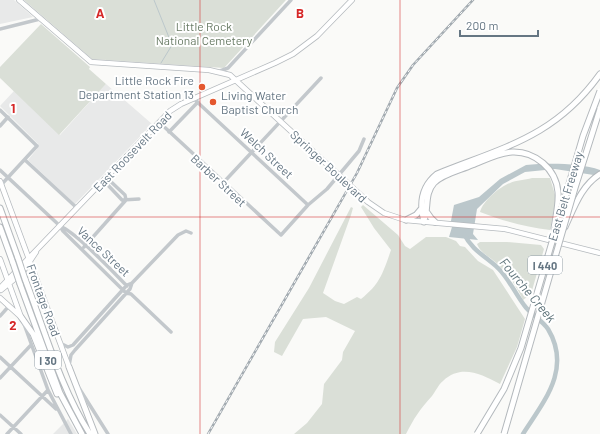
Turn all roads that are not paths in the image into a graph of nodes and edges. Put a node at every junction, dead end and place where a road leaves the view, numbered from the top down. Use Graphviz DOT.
graph roads {
  1 [pos="20,0"];
  2 [pos="291,0"];
  3 [pos="352,0"];
  4 [pos="40,19"];
  5 [pos="0,29"];
  6 [pos="220,71"];
  7 [pos="600,74"];
  8 [pos="321,78"];
  9 [pos="236,80"];
  10 [pos="600,91"];
  11 [pos="196,100"];
  12 [pos="600,109"];
  13 [pos="0,110"];
  14 [pos="8,117"];
  15 [pos="159,122"];
  16 [pos="281,122"];
  17 [pos="0,126"];
  18 [pos="169,132"];
  19 [pos="364,139"];
  20 [pos="252,153"];
  21 [pos="25,161"];
  22 [pos="0,170"];
  23 [pos="600,174"];
  24 [pos="339,175"];
  25 [pos="9,178"];
  26 [pos="106,180"];
  27 [pos="223,183"];
  28 [pos="1,184"];
  29 [pos="428,186"];
  30 [pos="139,199"];
  31 [pos="126,200"];
  32 [pos="308,205"];
  33 [pos="0,208"];
  34 [pos="77,208"];
  35 [pos="424,209"];
  36 [pos="406,220"];
  37 [pos="424,222"];
  38 [pos="437,222"];
  39 [pos="60,226"];
  40 [pos="0,227"];
  41 [pos="191,233"];
  42 [pos="554,235"];
  43 [pos="561,237"];
  44 [pos="85,245"];
  45 [pos="82,249"];
  46 [pos="600,254"];
  47 [pos="0,259"];
  48 [pos="29,259"];
  49 [pos="8,281"];
  50 [pos="132,283"];
  51 [pos="127,285"];
  52 [pos="0,289"];
  53 [pos="130,289"];
  54 [pos="123,290"];
  55 [pos="126,293"];
  56 [pos="131,294"];
  57 [pos="0,298"];
  58 [pos="9,306"];
  59 [pos="0,316"];
  60 [pos="21,317"];
  61 [pos="170,332"];
  62 [pos="59,343"];
  63 [pos="31,345"];
  64 [pos="0,357"];
  65 [pos="11,367"];
  66 [pos="69,367"];
  67 [pos="0,378"];
  68 [pos="48,390"];
  69 [pos="43,396"];
  70 [pos="58,411"];
  71 [pos="70,414"];
  72 [pos="0,415"];
  73 [pos="13,427"];
  74 [pos="69,433"];
  75 [pos="7,434"];
  76 [pos="21,434"];
  77 [pos="82,434"];
  78 [pos="90,434"];
  79 [pos="94,434"];
  80 [pos="108,434"];
  81 [pos="477,434"];
  82 [pos="504,434"];
  1 -- 4 [label="main road"];
  2 -- 6 [label="street"];
  3 -- 9 [label="main road, East Roosevelt Road"];
  4 -- 5 [label="street"];
  4 -- 6 [label="main road, Springer Boulevard"];
  6 -- 9 [label="main road, Springer Boulevard"];
  7 -- 29 [label="highway"];
  8 -- 16 [label="street"];
  9 -- 11 [label="main road, East Roosevelt Road"];
  9 -- 16 [label="main road, Springer Boulevard"];
  10 -- 42 [label="highway, East Belt Freeway / I 440, bridge"];
  11 -- 15 [label="main road, East Roosevelt Road"];
  11 -- 18 [label="street"];
  11 -- 20 [label="street, Welch Street"];
  12 -- 43 [label="highway, East Belt Freeway / I 440, bridge"];
  13 -- 14 [label="street"];
  14 -- 17 [label="street"];
  14 -- 21 [label="street"];
  15 -- 18 [label="street, Barber Street"];
  15 -- 26 [label="main road, East Roosevelt Road"];
  16 -- 20 [label="street"];
  16 -- 24 [label="main road, Springer Boulevard"];
  18 -- 27 [label="street, Barber Street"];
  19 -- 24 [label="street"];
  20 -- 27 [label="street"];
  20 -- 32 [label="street, Welch Street"];
  21 -- 25 [label="street"];
  21 -- 34 [label="street"];
  22 -- 25 [label="street, Vance Street"];
  23 -- 43 [label="highway, bridge"];
  24 -- 32 [label="street"];
  24 -- 36 [label="main road, Springer Boulevard"];
  25 -- 28 [label="street"];
  25 -- 39 [label="street, Vance Street"];
  26 -- 31 [label="street"];
  26 -- 34 [label="main road, East Roosevelt Road"];
  27 -- 32 [label="street, Barber Street"];
  28 -- 48 [label="main road, Frontage Road"];
  29 -- 35 [label="highway"];
  29 -- 42 [label="highway, bridge"];
  30 -- 31 [label="street"];
  31 -- 44 [label="street"];
  33 -- 78 [label="highway, I 30, bridge"];
  34 -- 39 [label="main road, East Roosevelt Road"];
  35 -- 36 [label="highway"];
  35 -- 37 [label="highway"];
  35 -- 38 [label="highway"];
  36 -- 37 [label="main road, Springer Boulevard"];
  37 -- 38 [label="main road, Springer Boulevard"];
  38 -- 46 [label="main road, Springer Boulevard"];
  39 -- 44 [label="street, Vance Street"];
  39 -- 45 [label="street, Vance Street"];
  39 -- 48 [label="main road, East Roosevelt Road"];
  40 -- 71 [label="highway, I 30, bridge"];
  41 -- 50 [label="street"];
  42 -- 81 [label="highway, East Belt Freeway / I 440, bridge"];
  43 -- 82 [label="highway, East Belt Freeway / I 440, bridge"];
  44 -- 45 [label="street"];
  44 -- 51 [label="street, Vance Street"];
  45 -- 54 [label="street, Vance Street"];
  47 -- 49 [label="main road"];
  48 -- 49 [label="main road, East Roosevelt Road"];
  48 -- 62 [label="main road, Frontage Road"];
  49 -- 52 [label="main road, East Roosevelt Road"];
  49 -- 60 [label="main road"];
  50 -- 51 [label="street"];
  50 -- 53 [label="street"];
  51 -- 53 [label="street, Vance Street"];
  51 -- 54 [label="street"];
  53 -- 55 [label="street"];
  53 -- 56 [label="street, Vance Street"];
  54 -- 55 [label="street, Vance Street"];
  54 -- 62 [label="street"];
  55 -- 56 [label="street, Vance Street"];
  55 -- 66 [label="street"];
  56 -- 61 [label="street, Vance Street"];
  57 -- 58 [label="main road"];
  58 -- 59 [label="street"];
  58 -- 60 [label="main road"];
  60 -- 63 [label="street"];
  60 -- 71 [label="highway"];
  62 -- 66 [label="main road, Frontage Road"];
  63 -- 65 [label="street"];
  63 -- 68 [label="street"];
  64 -- 65 [label="street"];
  65 -- 67 [label="street"];
  65 -- 69 [label="street"];
  66 -- 79 [label="highway"];
  66 -- 80 [label="street, Frontage Road"];
  68 -- 69 [label="street"];
  68 -- 70 [label="street"];
  69 -- 70 [label="street"];
  69 -- 73 [label="street"];
  70 -- 74 [label="street"];
  71 -- 77 [label="highway, I 30"];
  72 -- 73 [label="street"];
  73 -- 75 [label="street"];
  73 -- 76 [label="street"];
}
